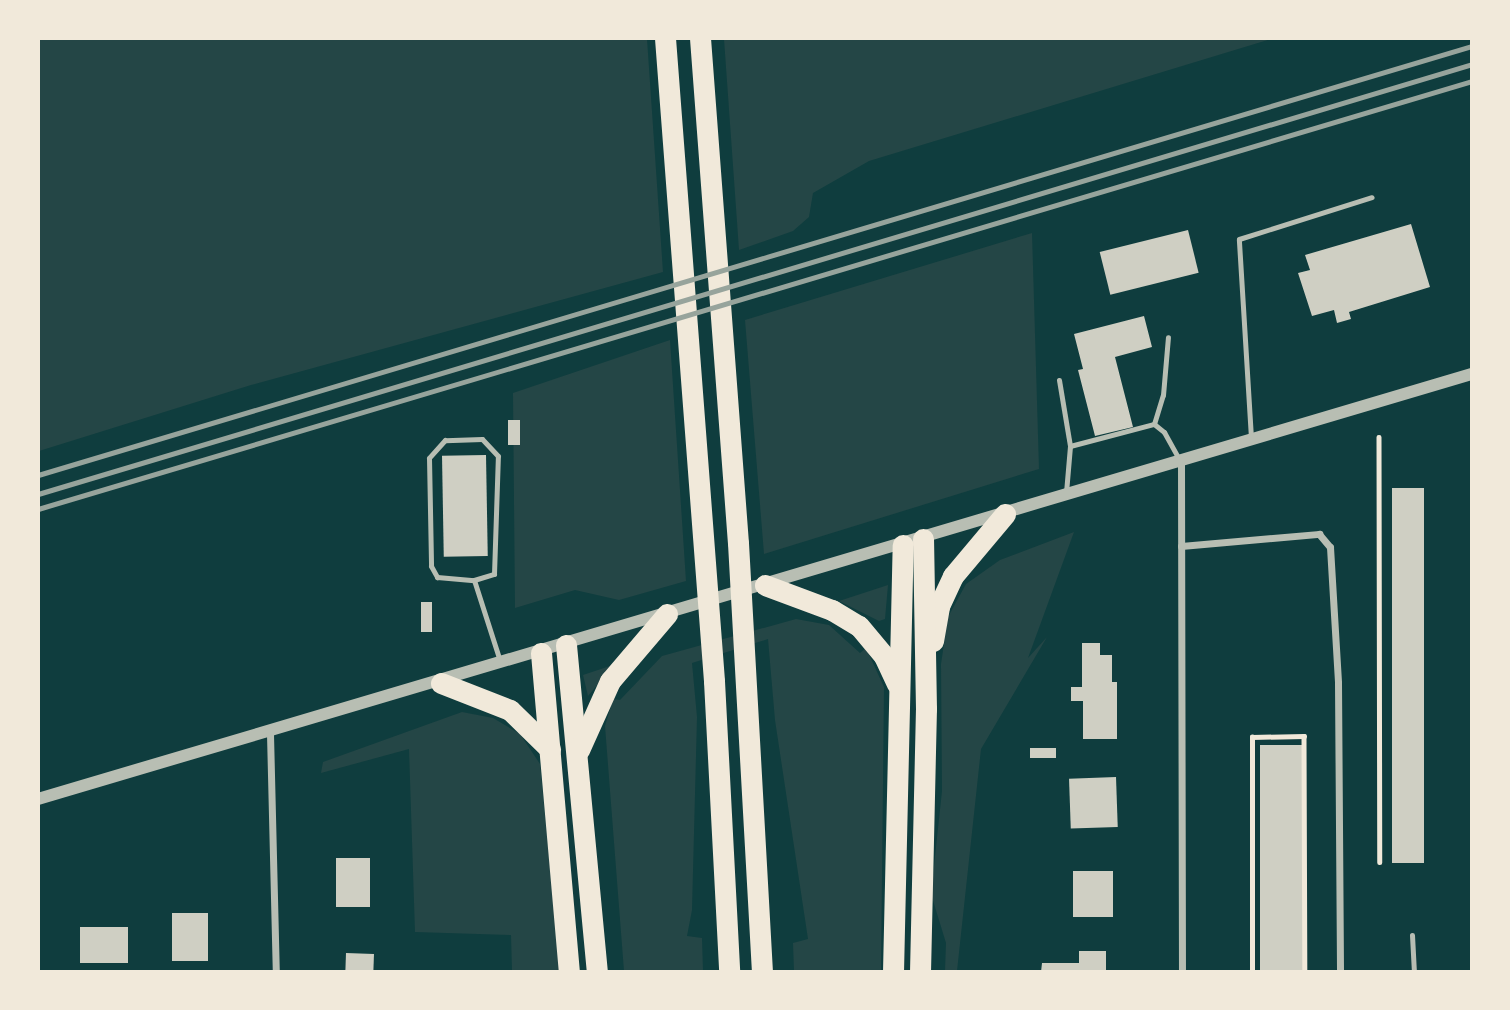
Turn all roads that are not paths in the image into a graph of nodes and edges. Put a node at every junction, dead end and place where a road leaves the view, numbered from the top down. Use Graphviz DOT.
graph roads {
  1 [pos="664,38"];
  2 [pos="700,38"];
  3 [pos="1372,197"];
  4 [pos="1168,337"];
  5 [pos="1472,374"];
  6 [pos="1059,380"];
  7 [pos="1154,424"];
  8 [pos="1251,441"];
  9 [pos="1070,446"];
  10 [pos="1181,463"];
  11 [pos="1067,496"];
  12 [pos="1005,514"];
  13 [pos="913,542"];
  14 [pos="1181,546"];
  15 [pos="474,580"];
  16 [pos="765,585"];
  17 [pos="667,614"];
  18 [pos="566,645"];
  19 [pos="541,653"];
  20 [pos="501,664"];
  21 [pos="441,683"];
  22 [pos="899,688"];
  23 [pos="926,709"];
  24 [pos="270,734"];
  25 [pos="550,749"];
  26 [pos="577,755"];
  27 [pos="38,799"];
  28 [pos="1412,935"];
  29 [pos="728,970"];
  30 [pos="276,971"];
  31 [pos="569,971"];
  32 [pos="597,971"];
  33 [pos="762,971"];
  34 [pos="893,971"];
  35 [pos="920,971"];
  36 [pos="1182,971"];
  37 [pos="1340,971"];
  38 [pos="1414,971"];
  1 -- 29 [label="highway"];
  2 -- 33 [label="highway"];
  3 -- 8 [label="lane"];
  4 -- 7 [label="lane"];
  5 -- 8 [label="street"];
  6 -- 9 [label="lane"];
  7 -- 9 [label="lane"];
  7 -- 10 [label="lane"];
  8 -- 10 [label="street"];
  9 -- 11 [label="lane"];
  10 -- 11 [label="street"];
  10 -- 14 [label="street"];
  11 -- 12 [label="street"];
  12 -- 13 [label="street"];
  12 -- 23 [label="highway"];
  13 -- 16 [label="street"];
  13 -- 22 [label="highway"];
  13 -- 23 [label="highway"];
  14 -- 36 [label="street"];
  14 -- 37 [label="street"];
  15 -- 15 [label="lane"];
  15 -- 20 [label="lane"];
  16 -- 17 [label="street"];
  16 -- 22 [label="highway"];
  17 -- 18 [label="street"];
  17 -- 26 [label="highway"];
  18 -- 19 [label="street"];
  18 -- 26 [label="highway"];
  19 -- 20 [label="street"];
  19 -- 25 [label="highway"];
  20 -- 21 [label="street"];
  21 -- 24 [label="street"];
  21 -- 25 [label="highway"];
  22 -- 34 [label="highway"];
  23 -- 35 [label="highway"];
  24 -- 27 [label="street"];
  24 -- 30 [label="street"];
  25 -- 31 [label="highway"];
  26 -- 32 [label="highway"];
  28 -- 38 [label="lane"];
}
